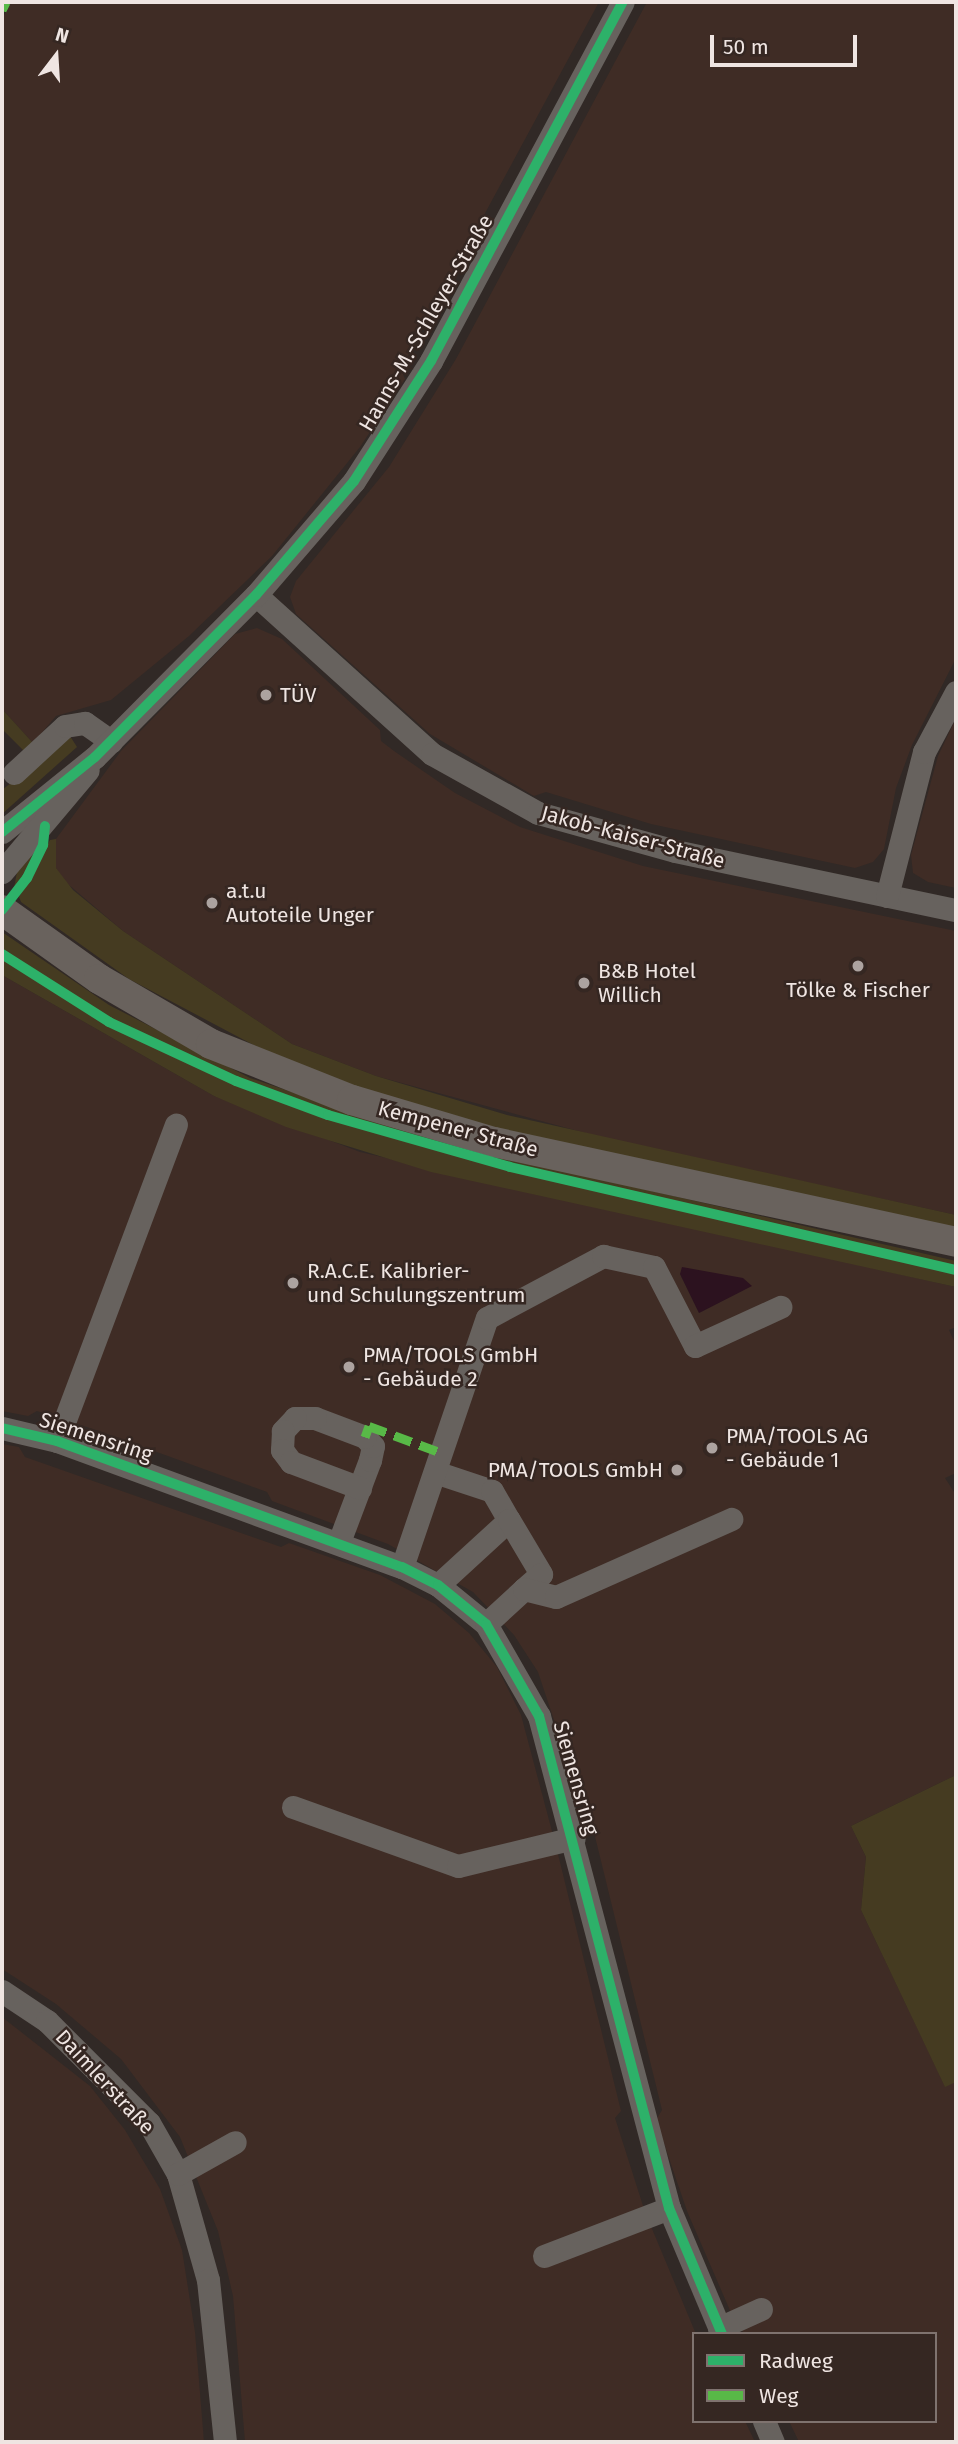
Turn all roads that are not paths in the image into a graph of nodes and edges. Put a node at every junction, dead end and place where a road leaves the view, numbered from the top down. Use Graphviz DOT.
graph roads {
  1 [pos="623,2"];
  2 [pos="256,595"];
  3 [pos="956,692"];
  4 [pos="103,749"];
  5 [pos="14,773"];
  6 [pos="2,832"];
  7 [pos="2,872"];
  8 [pos="887,896"];
  9 [pos="2,910"];
  10 [pos="956,910"];
  11 [pos="176,1125"];
  12 [pos="956,1242"];
  13 [pos="780,1307"];
  14 [pos="2,1428"];
  15 [pos="57,1441"];
  16 [pos="435,1472"];
  17 [pos="360,1488"];
  18 [pos="731,1519"];
  19 [pos="509,1520"];
  20 [pos="339,1542"];
  21 [pos="402,1567"];
  22 [pos="438,1585"];
  23 [pos="524,1589"];
  24 [pos="486,1624"];
  25 [pos="293,1807"];
  26 [pos="574,1838"];
  27 [pos="2,1991"];
  28 [pos="235,2142"];
  29 [pos="178,2174"];
  30 [pos="669,2208"];
  31 [pos="544,2256"];
  32 [pos="761,2309"];
  33 [pos="720,2331"];
  34 [pos="765,2423"];
  35 [pos="225,2442"];
  36 [pos="774,2442"];
  1 -- 2 [label="street, Hanns-M.-Schleyer-Straße"];
  2 -- 4 [label="street, Hanns-M.-Schleyer-Straße"];
  2 -- 8 [label="street, Jakob-Kaiser-Straße"];
  3 -- 8 [label="street"];
  4 -- 5 [label="street"];
  4 -- 6 [label="street, Hanns-M.-Schleyer-Straße"];
  4 -- 7 [label="street, Hanns-M.-Schleyer-Straße"];
  8 -- 10 [label="street, Jakob-Kaiser-Straße"];
  9 -- 12 [label="main road, Kempener Straße"];
  11 -- 15 [label="street"];
  13 -- 16 [label="street"];
  14 -- 15 [label="street, Siemensring"];
  15 -- 20 [label="street, Siemensring"];
  16 -- 19 [label="street"];
  16 -- 21 [label="street"];
  17 -- 20 [label="street"];
  18 -- 23 [label="street"];
  19 -- 22 [label="street"];
  19 -- 23 [label="street"];
  20 -- 21 [label="street, Siemensring"];
  21 -- 22 [label="street, Siemensring"];
  22 -- 24 [label="street, Siemensring"];
  23 -- 24 [label="street"];
  24 -- 26 [label="street, Siemensring"];
  25 -- 26 [label="street"];
  26 -- 30 [label="street, Siemensring"];
  27 -- 29 [label="street, Daimlerstraße"];
  28 -- 29 [label="street"];
  29 -- 35 [label="street, Daimlerstraße"];
  30 -- 31 [label="street"];
  30 -- 33 [label="street, Siemensring"];
  32 -- 33 [label="street"];
  34 -- 36 [label="street"];
}
